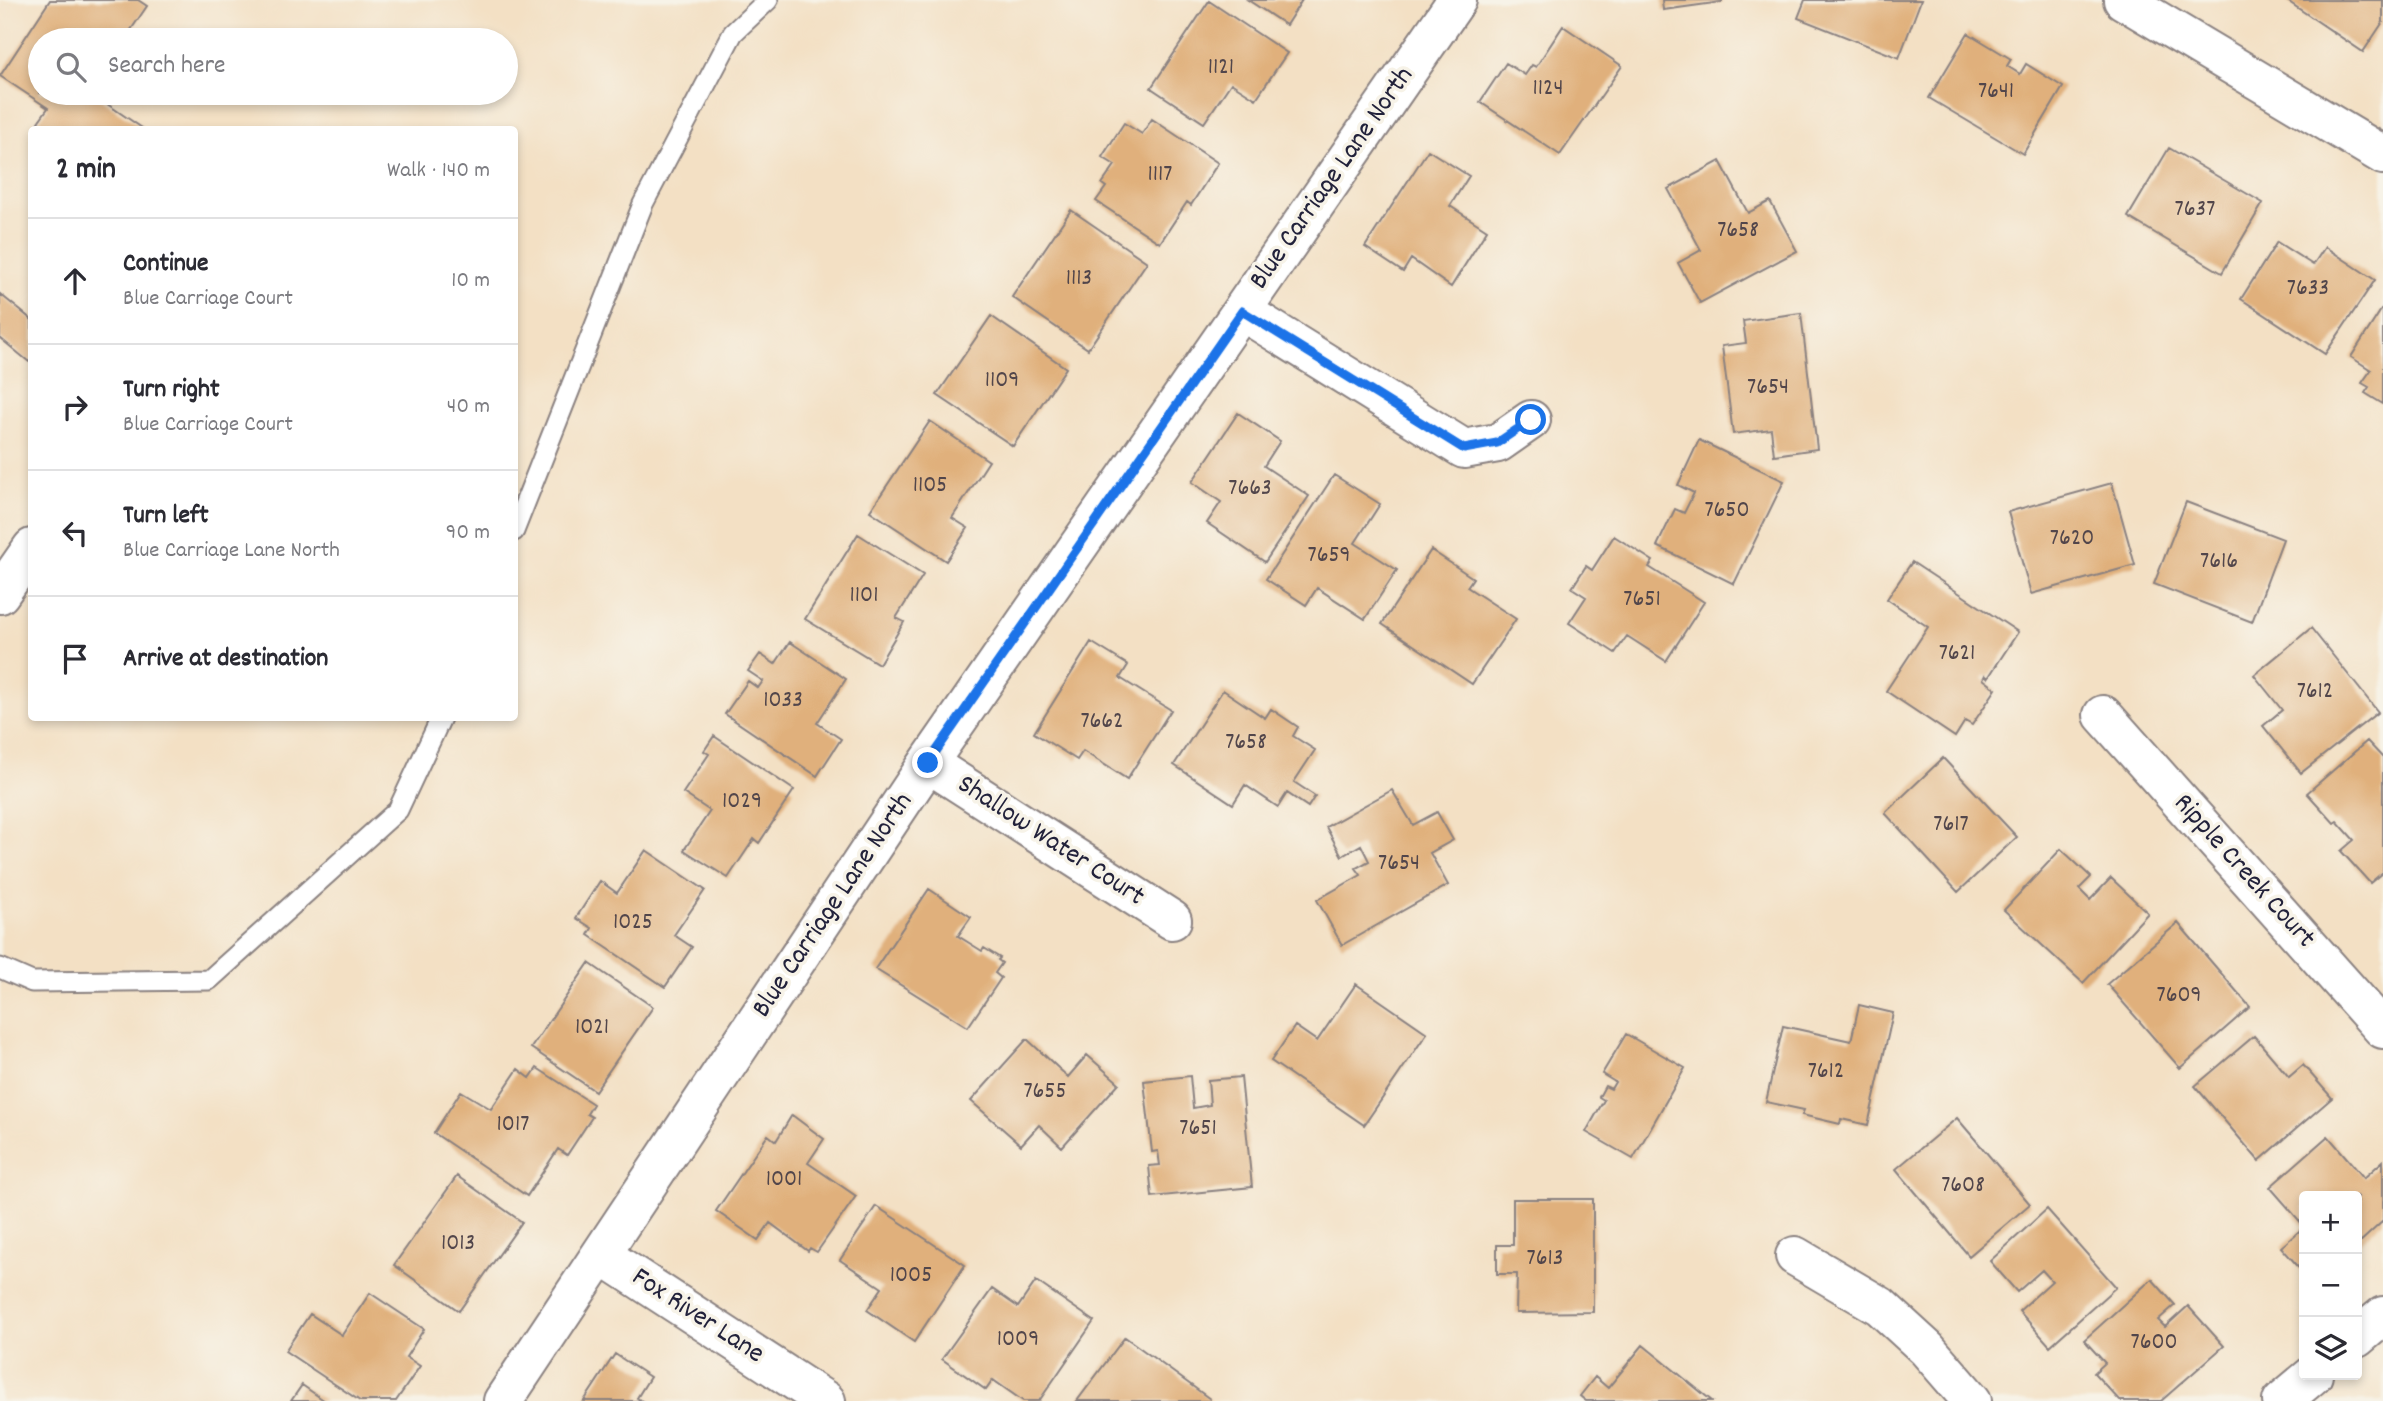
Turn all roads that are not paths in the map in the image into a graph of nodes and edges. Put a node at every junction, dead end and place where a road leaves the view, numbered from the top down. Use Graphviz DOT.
graph roads {
  1 [pos="768,0"];
  2 [pos="1457,0"];
  3 [pos="2123,0"];
  4 [pos="2383,155"];
  5 [pos="1242,311"];
  6 [pos="1531,420"];
  7 [pos="518,521"];
  8 [pos="28,554"];
  9 [pos="0,594"];
  10 [pos="2103,715"];
  11 [pos="440,721"];
  12 [pos="928,763"];
  13 [pos="1172,920"];
  14 [pos="0,968"];
  15 [pos="2383,1029"];
  16 [pos="602,1255"];
  17 [pos="1795,1256"];
  18 [pos="2383,1316"];
  19 [pos="2362,1334"];
  20 [pos="2308,1380"];
  21 [pos="503,1401"];
  22 [pos="826,1401"];
  23 [pos="1972,1401"];
  24 [pos="2282,1401"];
  1 -- 7 [label="lane"];
  2 -- 5 [label="street, Blue Carriage Lane North"];
  3 -- 4 [label="street"];
  5 -- 6 [label="street"];
  5 -- 12 [label="street, Blue Carriage Lane North"];
  8 -- 9 [label="street"];
  10 -- 15 [label="street, Ripple Creek Court"];
  11 -- 14 [label="lane"];
  12 -- 13 [label="street, Shallow Water Court"];
  12 -- 16 [label="street, Blue Carriage Lane North"];
  16 -- 21 [label="street, Blue Carriage Lane North"];
  16 -- 22 [label="street, Fox River Lane"];
  17 -- 23 [label="street"];
  18 -- 19 [label="street"];
  20 -- 24 [label="street"];
}
